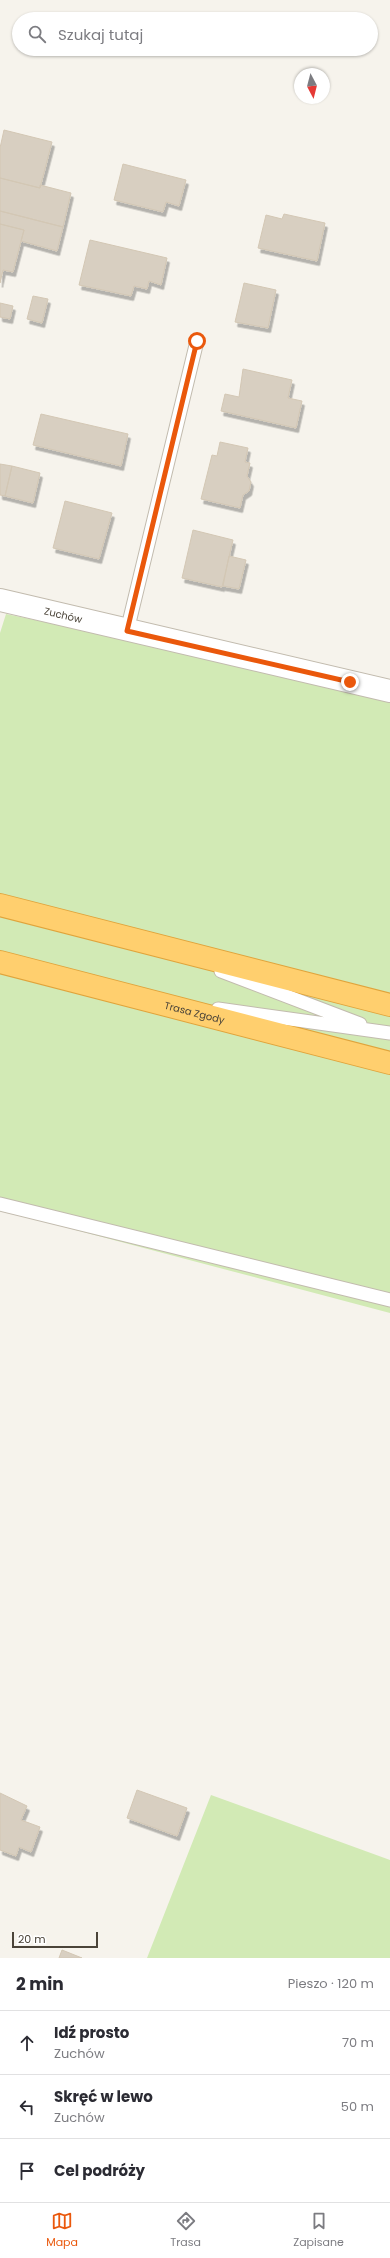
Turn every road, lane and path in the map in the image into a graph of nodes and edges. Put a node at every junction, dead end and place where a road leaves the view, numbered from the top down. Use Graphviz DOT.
graph roads {
  1 [pos="197,341"];
  2 [pos="0,600"];
  3 [pos="127,631"];
  4 [pos="390,691"];
  5 [pos="0,905"];
  6 [pos="152,945"];
  7 [pos="0,962"];
  8 [pos="137,998"];
  9 [pos="390,1005"];
  10 [pos="387,1033"];
  11 [pos="390,1063"];
  12 [pos="0,1204"];
  13 [pos="390,1300"];
  1 -- 3 [label="lane"];
  2 -- 3 [label="street, Zuchów"];
  3 -- 4 [label="street, Zuchów"];
  5 -- 6 [label="highway"];
  6 -- 9 [label="highway"];
  6 -- 10 [label="lane"];
  7 -- 8 [label="highway, Trasa Zgody"];
  8 -- 10 [label="lane"];
  8 -- 11 [label="highway, Trasa Zgody"];
  12 -- 13 [label="lane"];
}
